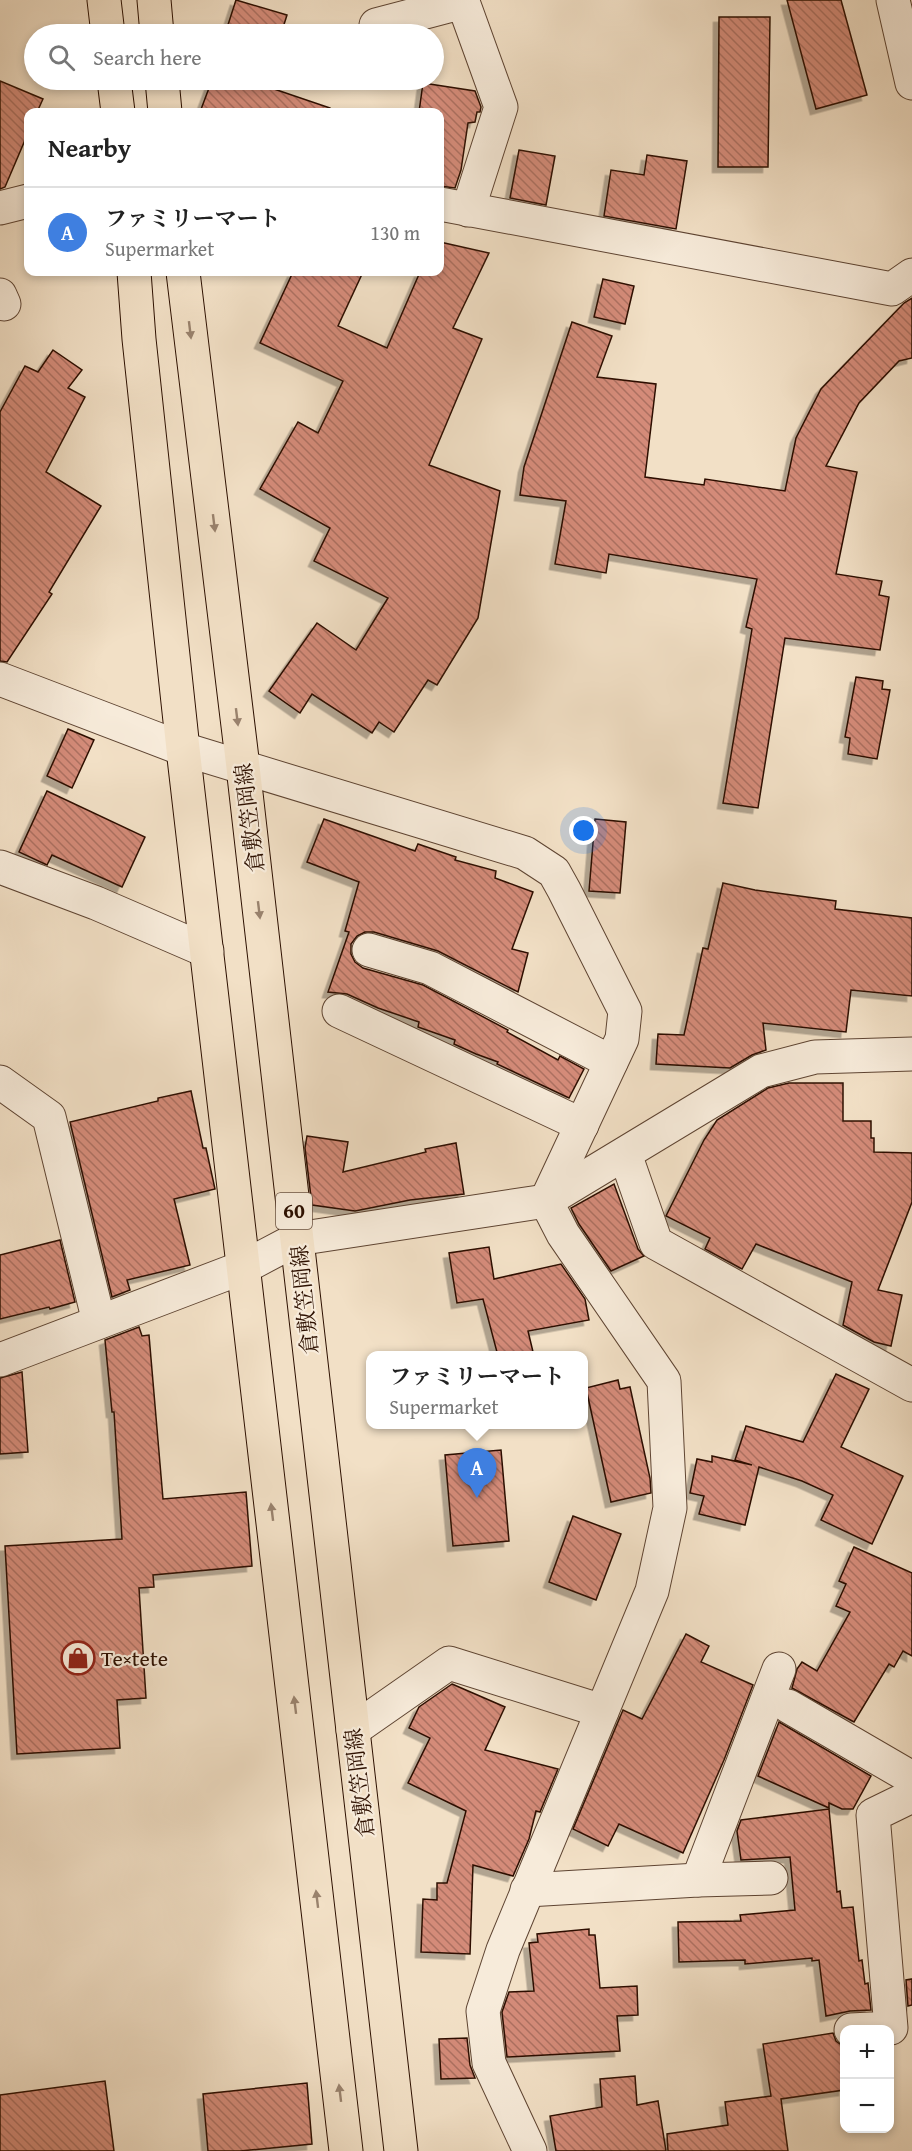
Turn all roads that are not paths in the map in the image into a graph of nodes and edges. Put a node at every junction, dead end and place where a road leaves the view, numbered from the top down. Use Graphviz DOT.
graph roads {
  1 [pos="104,0"];
  2 [pos="154,0"];
  3 [pos="893,0"];
  4 [pos="107,24"];
  5 [pos="157,24"];
  6 [pos="380,24"];
  7 [pos="912,82"];
  8 [pos="115,90"];
  9 [pos="163,90"];
  10 [pos="118,108"];
  11 [pos="165,108"];
  12 [pos="24,202"];
  13 [pos="454,207"];
  14 [pos="0,208"];
  15 [pos="912,275"];
  16 [pos="134,276"];
  17 [pos="183,276"];
  18 [pos="0,679"];
  19 [pos="183,749"];
  20 [pos="243,767"];
  21 [pos="0,867"];
  22 [pos="369,950"];
  23 [pos="207,951"];
  24 [pos="339,1011"];
  25 [pos="912,1054"];
  26 [pos="611,1062"];
  27 [pos="0,1082"];
  28 [pos="582,1125"];
  29 [pos="624,1154"];
  30 [pos="546,1201"];
  31 [pos="297,1239"];
  32 [pos="244,1268"];
  33 [pos="99,1322"];
  34 [pos="0,1360"];
  35 [pos="912,1385"];
  36 [pos="779,1669"];
  37 [pos="788,1706"];
  38 [pos="602,1712"];
  39 [pos="352,1730"];
  40 [pos="912,1778"];
  41 [pos="912,1796"];
  42 [pos="771,1878"];
  43 [pos="698,1880"];
  44 [pos="528,1890"];
  45 [pos="899,1957"];
  46 [pos="891,2025"];
  47 [pos="346,2151"];
  48 [pos="401,2151"];
  49 [pos="530,2151"];
  1 -- 4 [label="main road"];
  2 -- 5 [label="main road"];
  3 -- 7 [label="street"];
  6 -- 13 [label="street"];
  8 -- 10 [label="main road"];
  9 -- 11 [label="main road"];
  12 -- 14 [label="street"];
  13 -- 15 [label="street"];
  16 -- 19 [label="main road"];
  17 -- 20 [label="main road, 倉敷笠岡線 / 60, one-way"];
  18 -- 19 [label="street"];
  19 -- 20 [label="street"];
  19 -- 23 [label="main road"];
  20 -- 26 [label="street"];
  20 -- 31 [label="main road, 倉敷笠岡線 / 60, one-way"];
  21 -- 23 [label="street"];
  22 -- 26 [label="street"];
  23 -- 32 [label="main road"];
  24 -- 28 [label="street"];
  25 -- 29 [label="street"];
  26 -- 28 [label="street"];
  27 -- 33 [label="street"];
  28 -- 30 [label="street"];
  29 -- 30 [label="street"];
  29 -- 35 [label="street"];
  30 -- 31 [label="street"];
  30 -- 38 [label="street"];
  31 -- 32 [label="street"];
  31 -- 39 [label="main road, 倉敷笠岡線 / 60"];
  32 -- 33 [label="street"];
  47 -- 32 [label="main road, one-way"];
  33 -- 34 [label="street"];
  36 -- 43 [label="street"];
  37 -- 40 [label="street"];
  38 -- 39 [label="street"];
  38 -- 44 [label="street"];
  39 -- 48 [label="main road, 倉敷笠岡線 / 60"];
  41 -- 45 [label="street"];
  42 -- 43 [label="street"];
  43 -- 44 [label="street"];
  44 -- 49 [label="street"];
  45 -- 46 [label="street"];
}
